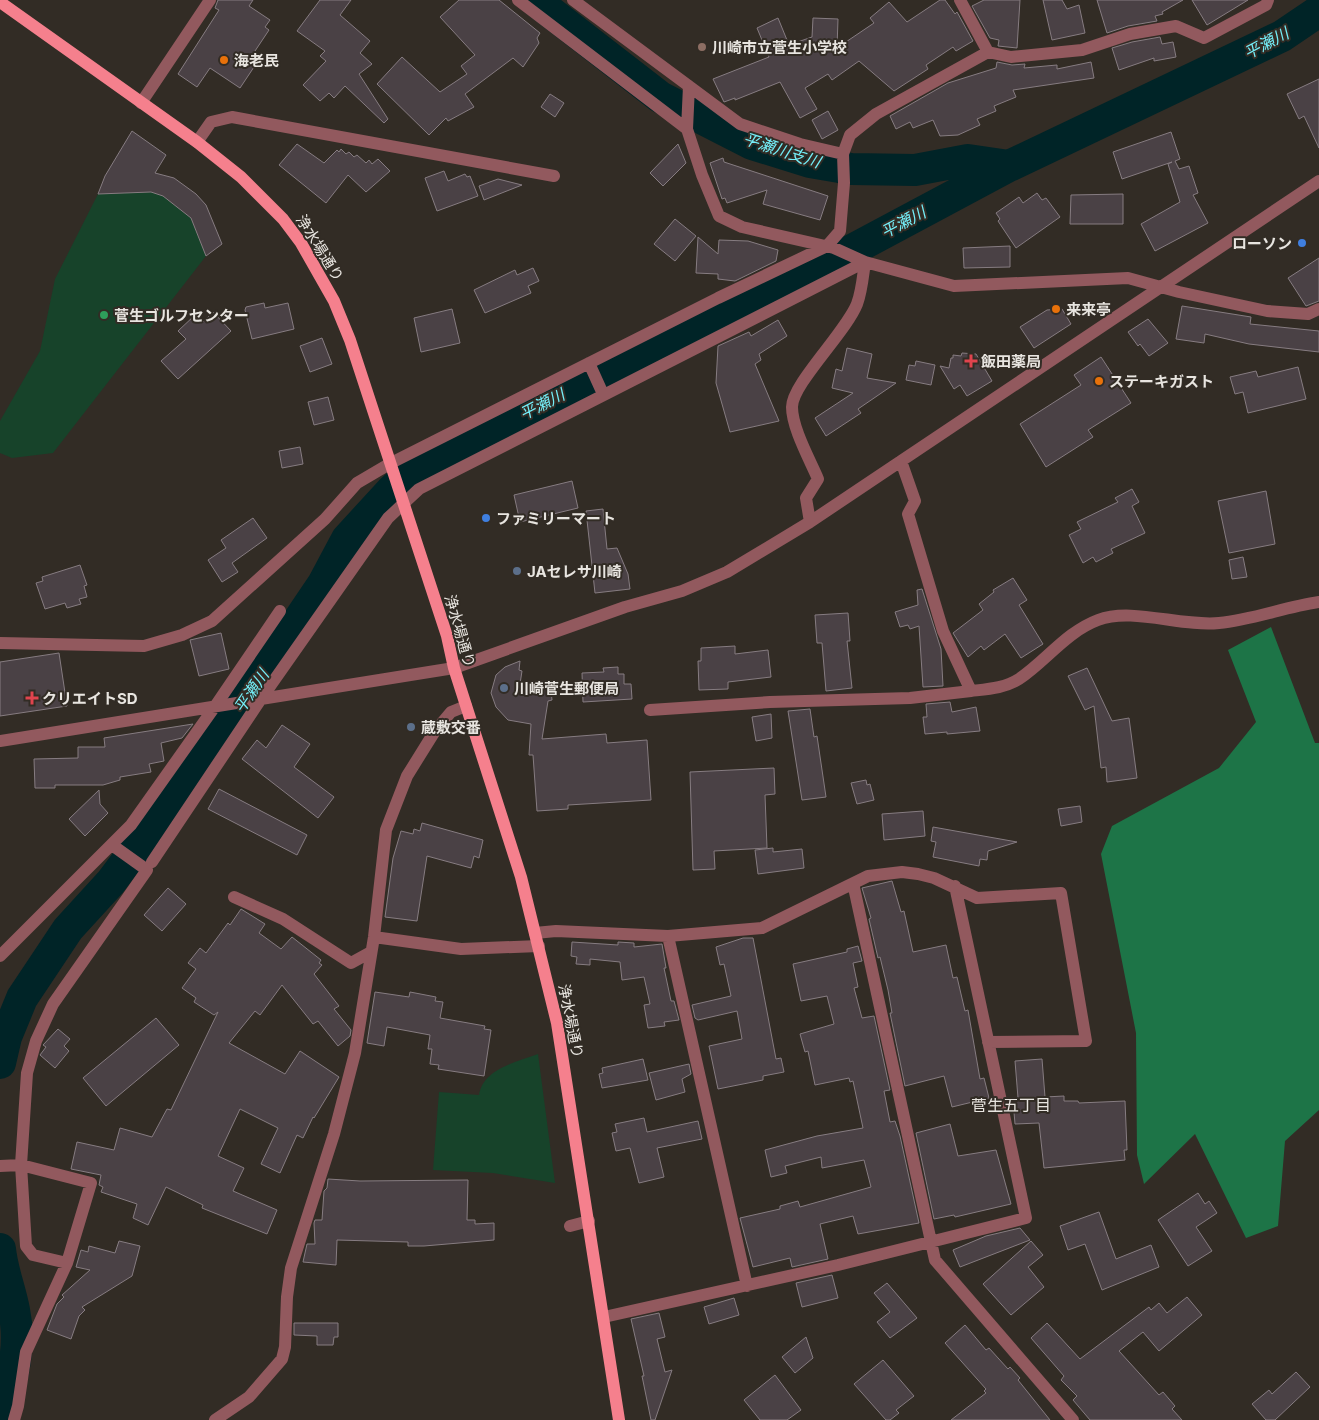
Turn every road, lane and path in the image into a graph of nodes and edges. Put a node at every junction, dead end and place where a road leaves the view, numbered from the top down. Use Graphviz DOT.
graph roads {
  1 [pos="210,0"];
  2 [pos="518,0"];
  3 [pos="573,0"];
  4 [pos="960,0"];
  5 [pos="1268,0"];
  6 [pos="0,2"];
  7 [pos="988,52"];
  8 [pos="688,86"];
  9 [pos="141,103"];
  10 [pos="687,129"];
  11 [pos="197,142"];
  12 [pos="843,154"];
  13 [pos="554,176"];
  14 [pos="1319,182"];
  15 [pos="831,247"];
  16 [pos="863,261"];
  17 [pos="1161,286"];
  18 [pos="1319,308"];
  19 [pos="589,363"];
  20 [pos="603,394"];
  21 [pos="901,461"];
  22 [pos="391,463"];
  23 [pos="404,505"];
  24 [pos="810,522"];
  25 [pos="1319,602"];
  26 [pos="280,611"];
  27 [pos="0,643"];
  28 [pos="454,668"];
  29 [pos="972,691"];
  30 [pos="260,699"];
  31 [pos="217,705"];
  32 [pos="466,706"];
  33 [pos="650,710"];
  34 [pos="0,741"];
  35 [pos="116,848"];
  36 [pos="152,862"];
  37 [pos="853,883"];
  38 [pos="955,886"];
  39 [pos="234,897"];
  40 [pos="536,933"];
  41 [pos="668,936"];
  42 [pos="374,937"];
  43 [pos="539,946"];
  44 [pos="371,952"];
  45 [pos="0,956"];
  46 [pos="988,1042"];
  47 [pos="3,1165"];
  48 [pos="21,1165"];
  49 [pos="589,1221"];
  50 [pos="570,1226"];
  51 [pos="932,1241"];
  52 [pos="67,1263"];
  53 [pos="747,1286"];
  54 [pos="604,1317"];
  55 [pos="14,1420"];
  56 [pos="215,1420"];
  57 [pos="618,1420"];
  58 [pos="1072,1420"];
  1 -- 9 [label="street"];
  2 -- 10 [label="street"];
  3 -- 8 [label="street"];
  4 -- 7 [label="street"];
  5 -- 7 [label="street"];
  6 -- 9 [label="main road, 浄水場通り"];
  7 -- 12 [label="street"];
  8 -- 10 [label="street"];
  8 -- 12 [label="street"];
  9 -- 11 [label="main road, 浄水場通り"];
  10 -- 15 [label="street"];
  11 -- 13 [label="street"];
  11 -- 22 [label="main road, 浄水場通り"];
  12 -- 15 [label="street"];
  14 -- 17 [label="street"];
  15 -- 16 [label="street"];
  15 -- 19 [label="street"];
  16 -- 17 [label="street"];
  16 -- 20 [label="street"];
  16 -- 24 [label="street"];
  17 -- 18 [label="street"];
  17 -- 21 [label="street"];
  19 -- 20 [label="street"];
  19 -- 22 [label="street"];
  20 -- 23 [label="street"];
  21 -- 24 [label="street"];
  21 -- 29 [label="street"];
  22 -- 23 [label="main road, 浄水場通り"];
  22 -- 27 [label="street"];
  23 -- 28 [label="main road, 浄水場通り"];
  23 -- 30 [label="street"];
  24 -- 28 [label="street"];
  25 -- 29 [label="street"];
  26 -- 31 [label="street"];
  28 -- 30 [label="street"];
  28 -- 32 [label="main road, 浄水場通り"];
  29 -- 33 [label="street"];
  30 -- 31 [label="street"];
  30 -- 36 [label="street"];
  31 -- 34 [label="street"];
  31 -- 35 [label="street"];
  32 -- 40 [label="main road, 浄水場通り"];
  32 -- 42 [label="street"];
  35 -- 45 [label="street"];
  35 -- 48 [label="street"];
  37 -- 38 [label="street"];
  37 -- 41 [label="street"];
  37 -- 51 [label="street"];
  38 -- 46 [label="street"];
  38 -- 46 [label="street"];
  39 -- 44 [label="street"];
  40 -- 41 [label="street"];
  40 -- 43 [label="main road, 浄水場通り"];
  41 -- 53 [label="street"];
  42 -- 43 [label="street"];
  42 -- 44 [label="street"];
  43 -- 49 [label="main road, 浄水場通り"];
  44 -- 56 [label="street"];
  46 -- 51 [label="street"];
  47 -- 48 [label="street"];
  48 -- 52 [label="street"];
  48 -- 52 [label="street"];
  49 -- 50 [label="street"];
  49 -- 54 [label="main road, 浄水場通り"];
  51 -- 53 [label="street"];
  51 -- 58 [label="street"];
  52 -- 55 [label="street"];
  53 -- 54 [label="street"];
  54 -- 57 [label="main road, 浄水場通り"];
}
